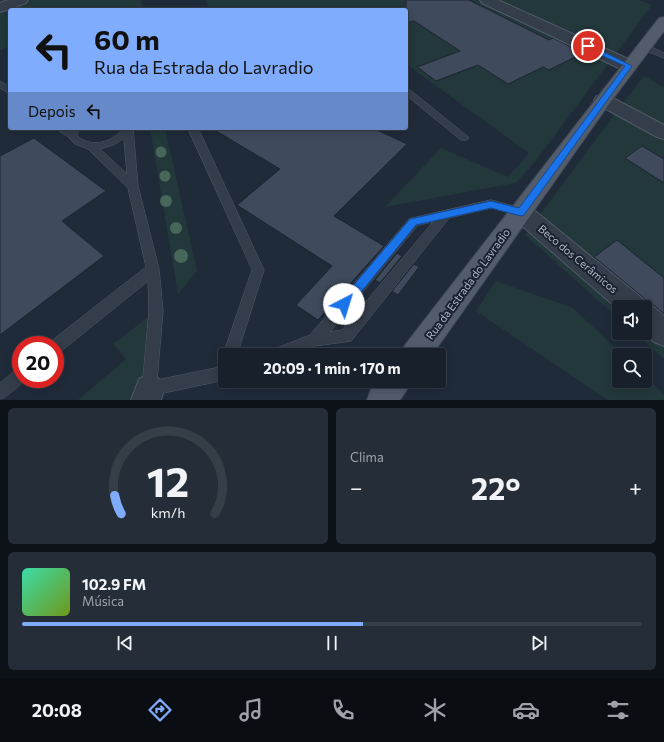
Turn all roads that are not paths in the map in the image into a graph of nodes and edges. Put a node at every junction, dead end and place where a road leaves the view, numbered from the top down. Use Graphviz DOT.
graph roads {
  1 [pos="21,0"];
  2 [pos="487,0"];
  3 [pos="0,8"];
  4 [pos="664,21"];
  5 [pos="644,47"];
  6 [pos="664,56"];
  7 [pos="629,66"];
  8 [pos="408,93"];
  9 [pos="603,100"];
  10 [pos="126,130"];
  11 [pos="128,130"];
  12 [pos="194,130"];
  13 [pos="73,131"];
  14 [pos="664,133"];
  15 [pos="464,138"];
  16 [pos="92,146"];
  17 [pos="133,186"];
  18 [pos="521,212"];
  19 [pos="445,214"];
  20 [pos="153,269"];
  21 [pos="626,300"];
  22 [pos="652,322"];
  23 [pos="664,332"];
  24 [pos="64,340"];
  25 [pos="315,340"];
  26 [pos="232,348"];
  27 [pos="295,348"];
  28 [pos="420,348"];
  29 [pos="218,374"];
  30 [pos="12,382"];
  31 [pos="391,388"];
  32 [pos="0,392"];
  33 [pos="147,395"];
  34 [pos="382,400"];
  1 -- 3 [label="street"];
  2 -- 7 [label="street"];
  4 -- 5 [label="main road, Rua da Estrada do Lavradio"];
  5 -- 6 [label="lane"];
  5 -- 7 [label="main road, Rua da Estrada do Lavradio"];
  7 -- 9 [label="main road, Rua da Estrada do Lavradio"];
  8 -- 15 [label="lane"];
  9 -- 14 [label="street"];
  9 -- 18 [label="main road, Rua da Estrada do Lavradio"];
  10 -- 16 [label="lane"];
  11 -- 17 [label="lane"];
  12 -- 26 [label="lane"];
  13 -- 16 [label="lane"];
  16 -- 17 [label="lane"];
  17 -- 20 [label="lane"];
  18 -- 19 [label="lane"];
  18 -- 21 [label="street, Beco dos Cerâmicos"];
  18 -- 28 [label="main road, Rua da Estrada do Lavradio"];
  19 -- 25 [label="lane"];
  19 -- 25 [label="lane"];
  20 -- 24 [label="lane"];
  20 -- 33 [label="lane"];
  22 -- 23 [label="street"];
  25 -- 27 [label="lane"];
  29 -- 33 [label="lane"];
  30 -- 32 [label="lane"];
  31 -- 34 [label="main road"];
}
